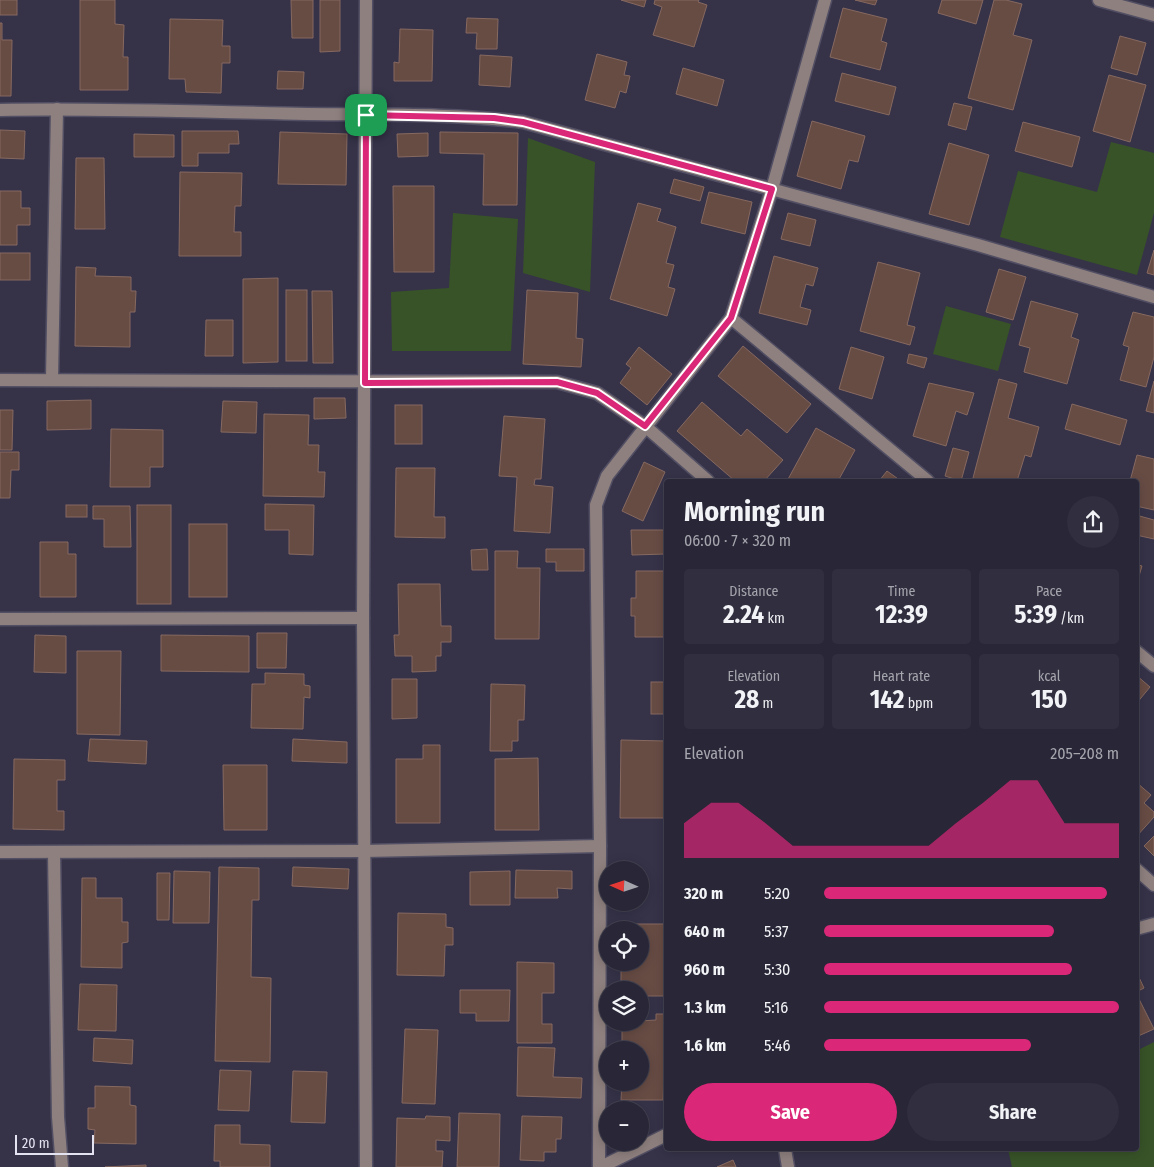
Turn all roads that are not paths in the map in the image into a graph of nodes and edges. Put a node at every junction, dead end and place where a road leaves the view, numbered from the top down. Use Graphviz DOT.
graph roads {
  1 [pos="366,0"];
  2 [pos="825,0"];
  3 [pos="1099,0"];
  4 [pos="1154,15"];
  5 [pos="57,109"];
  6 [pos="0,110"];
  7 [pos="366,115"];
  8 [pos="772,189"];
  9 [pos="1154,298"];
  10 [pos="731,318"];
  11 [pos="52,378"];
  12 [pos="0,380"];
  13 [pos="365,383"];
  14 [pos="645,426"];
  15 [pos="706,479"];
  16 [pos="926,479"];
  17 [pos="363,618"];
  18 [pos="0,619"];
  19 [pos="1139,654"];
  20 [pos="1154,663"];
  21 [pos="600,846"];
  22 [pos="364,850"];
  23 [pos="0,852"];
  24 [pos="54,853"];
  25 [pos="1139,872"];
  26 [pos="1154,885"];
  27 [pos="1154,924"];
  28 [pos="1139,928"];
  29 [pos="664,1136"];
  30 [pos="785,1151"];
  31 [pos="62,1167"];
  32 [pos="366,1167"];
  33 [pos="600,1167"];
  34 [pos="788,1167"];
  1 -- 7 [label="street"];
  2 -- 8 [label="street"];
  3 -- 4 [label="street"];
  5 -- 6 [label="street"];
  5 -- 7 [label="street"];
  5 -- 11 [label="street"];
  7 -- 8 [label="street"];
  7 -- 13 [label="street"];
  8 -- 9 [label="street"];
  8 -- 10 [label="street"];
  10 -- 14 [label="street"];
  10 -- 16 [label="street"];
  11 -- 12 [label="street"];
  11 -- 13 [label="street"];
  13 -- 14 [label="street"];
  13 -- 17 [label="street"];
  14 -- 15 [label="street"];
  14 -- 21 [label="street"];
  17 -- 18 [label="street"];
  17 -- 22 [label="street"];
  19 -- 20 [label="street"];
  21 -- 22 [label="street"];
  21 -- 33 [label="street"];
  22 -- 24 [label="street"];
  22 -- 32 [label="street"];
  23 -- 24 [label="street"];
  24 -- 31 [label="street"];
  25 -- 26 [label="street"];
  27 -- 28 [label="street"];
  29 -- 33 [label="street"];
  30 -- 34 [label="street"];
}
